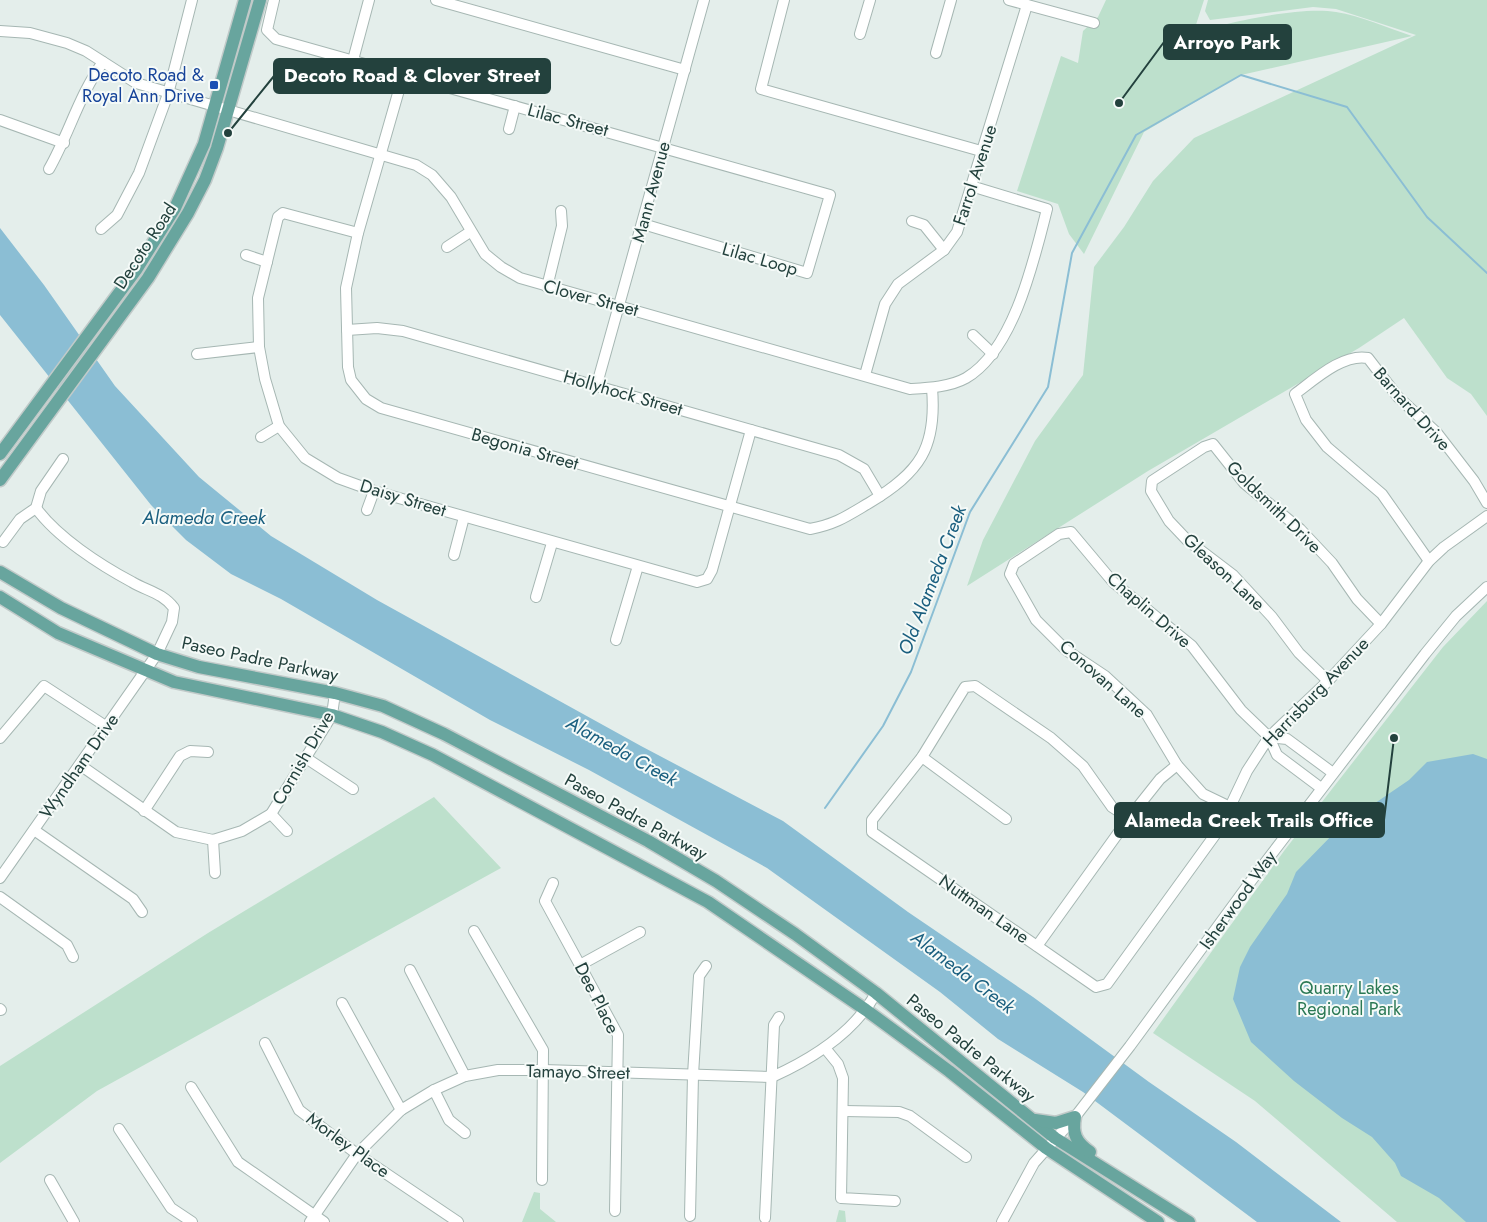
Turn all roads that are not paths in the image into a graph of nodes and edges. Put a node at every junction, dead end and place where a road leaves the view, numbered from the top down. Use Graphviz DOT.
graph roads {
  1 [pos="192,0"];
  2 [pos="245,0"];
  3 [pos="260,0"];
  4 [pos="274,0"];
  5 [pos="369,0"];
  6 [pos="704,0"];
  7 [pos="784,0"];
  8 [pos="870,0"];
  9 [pos="950,0"];
  10 [pos="1009,0"];
  11 [pos="443,1"];
  12 [pos="1028,5"];
  13 [pos="1094,23"];
  14 [pos="0,31"];
  15 [pos="860,34"];
  16 [pos="936,53"];
  17 [pos="353,60"];
  18 [pos="103,62"];
  19 [pos="685,70"];
  20 [pos="403,76"];
  21 [pos="168,94"];
  22 [pos="515,106"];
  23 [pos="215,107"];
  24 [pos="228,111"];
  25 [pos="0,120"];
  26 [pos="509,129"];
  27 [pos="64,143"];
  28 [pos="664,147"];
  29 [pos="981,151"];
  30 [pos="382,154"];
  31 [pos="49,169"];
  32 [pos="971,186"];
  33 [pos="561,211"];
  34 [pos="912,221"];
  35 [pos="643,224"];
  36 [pos="101,229"];
  37 [pos="470,232"];
  38 [pos="358,233"];
  39 [pos="447,247"];
  40 [pos="944,250"];
  41 [pos="246,255"];
  42 [pos="267,262"];
  43 [pos="547,287"];
  44 [pos="620,306"];
  45 [pos="347,330"];
  46 [pos="974,336"];
  47 [pos="259,347"];
  48 [pos="197,354"];
  49 [pos="993,354"];
  50 [pos="865,374"];
  51 [pos="597,384"];
  52 [pos="932,388"];
  53 [pos="279,426"];
  54 [pos="751,430"];
  55 [pos="261,437"];
  56 [pos="0,454"];
  57 [pos="63,459"];
  58 [pos="0,480"];
  59 [pos="1152,480"];
  60 [pos="374,491"];
  61 [pos="880,496"];
  62 [pos="1487,503"];
  63 [pos="729,507"];
  64 [pos="36,508"];
  65 [pos="367,510"];
  66 [pos="464,516"];
  67 [pos="1487,516"];
  68 [pos="3,542"];
  69 [pos="552,543"];
  70 [pos="454,555"];
  71 [pos="1429,561"];
  72 [pos="1014,564"];
  73 [pos="638,566"];
  74 [pos="0,572"];
  75 [pos="1487,587"];
  76 [pos="0,597"];
  77 [pos="536,597"];
  78 [pos="1381,624"];
  79 [pos="616,640"];
  80 [pos="157,654"];
  81 [pos="145,671"];
  82 [pos="1328,680"];
  83 [pos="335,693"];
  84 [pos="332,715"];
  85 [pos="3,727"];
  86 [pos="107,727"];
  87 [pos="1269,737"];
  88 [pos="0,738"];
  89 [pos="208,752"];
  90 [pos="922,757"];
  91 [pos="306,758"];
  92 [pos="1177,764"];
  93 [pos="80,765"];
  94 [pos="1333,773"];
  95 [pos="1321,788"];
  96 [pos="353,789"];
  97 [pos="1230,807"];
  98 [pos="144,811"];
  99 [pos="270,814"];
  100 [pos="1129,818"];
  101 [pos="1006,819"];
  102 [pos="34,830"];
  103 [pos="287,831"];
  104 [pos="213,840"];
  105 [pos="215,873"];
  106 [pos="0,878"];
  107 [pos="553,883"];
  108 [pos="0,897"];
  109 [pos="142,912"];
  110 [pos="474,931"];
  111 [pos="640,932"];
  112 [pos="1037,946"];
  113 [pos="73,957"];
  114 [pos="580,965"];
  115 [pos="706,966"];
  116 [pos="410,970"];
  117 [pos="1102,986"];
  118 [pos="876,993"];
  119 [pos="342,1003"];
  120 [pos="866,1010"];
  121 [pos="779,1017"];
  122 [pos="266,1043"];
  123 [pos="825,1048"];
  124 [pos="543,1070"];
  125 [pos="618,1073"];
  126 [pos="693,1075"];
  127 [pos="465,1076"];
  128 [pos="772,1077"];
  129 [pos="191,1087"];
  130 [pos="434,1090"];
  131 [pos="401,1110"];
  132 [pos="844,1111"];
  133 [pos="1075,1116"];
  134 [pos="1032,1119"];
  135 [pos="118,1129"];
  136 [pos="465,1133"];
  137 [pos="1055,1138"];
  138 [pos="1046,1148"];
  139 [pos="357,1154"];
  140 [pos="966,1157"];
  141 [pos="50,1180"];
  142 [pos="542,1180"];
  143 [pos="1126,1182"];
  144 [pos="895,1202"];
  145 [pos="615,1211"];
  146 [pos="690,1216"];
  147 [pos="765,1218"];
  148 [pos="312,1219"];
  149 [pos="74,1222"];
  150 [pos="192,1222"];
  151 [pos="324,1222"];
  152 [pos="458,1222"];
  153 [pos="1002,1222"];
  154 [pos="1158,1222"];
  155 [pos="1188,1222"];
  1 -- 21 [label="street"];
  2 -- 23 [label="main road, Decoto Road"];
  3 -- 24 [label="main road, Decoto Road"];
  4 -- 17 [label="street, Lilac Street"];
  5 -- 17 [label="street"];
  6 -- 19 [label="street, Mann Avenue"];
  7 -- 29 [label="street"];
  8 -- 15 [label="street"];
  9 -- 16 [label="street"];
  10 -- 12 [label="street"];
  11 -- 19 [label="street"];
  12 -- 13 [label="street"];
  12 -- 29 [label="street, Farrol Avenue"];
  14 -- 18 [label="street, Clover Street"];
  17 -- 20 [label="street, Lilac Street"];
  18 -- 21 [label="street, Clover Street"];
  18 -- 27 [label="street"];
  19 -- 28 [label="street, Mann Avenue"];
  20 -- 22 [label="street, Lilac Street"];
  20 -- 30 [label="street, Begonia Street"];
  21 -- 23 [label="street, Clover Street"];
  21 -- 36 [label="street"];
  22 -- 26 [label="street"];
  22 -- 28 [label="street, Lilac Street"];
  23 -- 24 [label="street, Clover Street"];
  23 -- 56 [label="main road, Decoto Road"];
  24 -- 30 [label="street, Clover Street"];
  24 -- 58 [label="main road, Decoto Road"];
  25 -- 27 [label="street"];
  27 -- 31 [label="street"];
  28 -- 35 [label="street, Mann Avenue"];
  28 -- 35 [label="street, Lilac Loop"];
  29 -- 32 [label="street, Farrol Avenue"];
  30 -- 37 [label="street, Clover Street"];
  30 -- 38 [label="street, Begonia Street"];
  32 -- 40 [label="street, Farrol Avenue"];
  32 -- 49 [label="street, Clover Street"];
  33 -- 43 [label="street"];
  34 -- 40 [label="street"];
  35 -- 44 [label="street, Mann Avenue"];
  37 -- 39 [label="street"];
  37 -- 43 [label="street, Clover Street"];
  38 -- 42 [label="street, Daisy Street"];
  38 -- 45 [label="street, Begonia Street"];
  40 -- 50 [label="street, Farrol Avenue"];
  41 -- 42 [label="street"];
  42 -- 47 [label="street, Daisy Street"];
  43 -- 44 [label="street, Clover Street"];
  44 -- 50 [label="street, Clover Street"];
  44 -- 51 [label="street, Mann Avenue"];
  45 -- 51 [label="street, Hollyhock Street"];
  45 -- 63 [label="street, Begonia Street"];
  46 -- 49 [label="street"];
  47 -- 48 [label="street"];
  47 -- 53 [label="street, Daisy Street"];
  49 -- 52 [label="street, Clover Street"];
  50 -- 52 [label="street, Clover Street"];
  51 -- 54 [label="street, Hollyhock Street"];
  52 -- 61 [label="street, Begonia Street"];
  53 -- 55 [label="street"];
  53 -- 60 [label="street, Daisy Street"];
  54 -- 61 [label="street, Hollyhock Street"];
  54 -- 63 [label="street"];
  57 -- 64 [label="street"];
  59 -- 78 [label="street, Goldsmith Drive"];
  59 -- 82 [label="street, Gleason Lane"];
  60 -- 65 [label="street"];
  60 -- 66 [label="street, Daisy Street"];
  61 -- 63 [label="street, Begonia Street"];
  62 -- 71 [label="street, Barnard Drive"];
  63 -- 73 [label="street, Daisy Street"];
  64 -- 68 [label="street"];
  64 -- 80 [label="street, Wyndham Drive"];
  66 -- 69 [label="street, Daisy Street"];
  66 -- 70 [label="street"];
  67 -- 71 [label="street, Harrisburg Avenue"];
  69 -- 73 [label="street, Daisy Street"];
  69 -- 77 [label="street"];
  71 -- 78 [label="street, Harrisburg Avenue"];
  72 -- 87 [label="street, Chaplin Drive"];
  72 -- 92 [label="street, Conovan Lane"];
  73 -- 79 [label="street"];
  74 -- 80 [label="main road, Paseo Padre Parkway"];
  75 -- 94 [label="street, Isherwood Way"];
  76 -- 81 [label="main road, Paseo Padre Parkway"];
  78 -- 82 [label="street, Harrisburg Avenue"];
  80 -- 81 [label="street, Wyndham Drive"];
  80 -- 83 [label="main road, Paseo Padre Parkway"];
  81 -- 84 [label="main road, Paseo Padre Parkway"];
  81 -- 86 [label="street, Wyndham Drive"];
  82 -- 87 [label="street, Harrisburg Avenue"];
  83 -- 84 [label="street, Cornish Drive"];
  83 -- 118 [label="main road, Paseo Padre Parkway"];
  84 -- 91 [label="street, Cornish Drive"];
  84 -- 120 [label="main road, Paseo Padre Parkway"];
  85 -- 86 [label="street"];
  85 -- 88 [label="street"];
  86 -- 93 [label="street, Wyndham Drive"];
  87 -- 94 [label="street, Chaplin Drive"];
  87 -- 95 [label="street, Chaplin Drive"];
  87 -- 97 [label="street, Harrisburg Avenue"];
  89 -- 98 [label="street"];
  90 -- 100 [label="street"];
  90 -- 101 [label="street"];
  90 -- 112 [label="street, Nuttman Lane"];
  91 -- 96 [label="street"];
  91 -- 99 [label="street, Cornish Drive"];
  92 -- 97 [label="street, Conovan Lane"];
  92 -- 100 [label="street"];
  93 -- 98 [label="street, Cornish Drive"];
  93 -- 102 [label="street, Wyndham Drive"];
  94 -- 95 [label="street, Isherwood Way"];
  95 -- 133 [label="street, Isherwood Way"];
  97 -- 117 [label="street, Harrisburg Avenue"];
  98 -- 104 [label="street, Cornish Drive"];
  99 -- 103 [label="street"];
  99 -- 104 [label="street, Cornish Drive"];
  100 -- 112 [label="street"];
  102 -- 106 [label="street, Wyndham Drive"];
  102 -- 109 [label="street"];
  104 -- 105 [label="street"];
  107 -- 114 [label="street, Dee Place"];
  108 -- 113 [label="street"];
  110 -- 124 [label="street"];
  111 -- 114 [label="street"];
  112 -- 117 [label="street, Nuttman Lane"];
  114 -- 125 [label="street, Dee Place"];
  115 -- 126 [label="street"];
  116 -- 127 [label="street"];
  118 -- 120 [label="street, Tamayo Street"];
  118 -- 134 [label="main road, Paseo Padre Parkway"];
  119 -- 131 [label="street"];
  120 -- 123 [label="street, Tamayo Street"];
  120 -- 138 [label="main road, Paseo Padre Parkway"];
  121 -- 128 [label="street"];
  122 -- 139 [label="street, Morley Place"];
  123 -- 128 [label="street, Tamayo Street"];
  123 -- 132 [label="street"];
  124 -- 125 [label="street, Tamayo Street"];
  124 -- 127 [label="street, Tamayo Street"];
  124 -- 142 [label="street"];
  125 -- 126 [label="street, Tamayo Street"];
  125 -- 145 [label="street, Dee Place"];
  126 -- 128 [label="street, Tamayo Street"];
  126 -- 146 [label="street"];
  127 -- 130 [label="street, Tamayo Street"];
  128 -- 147 [label="street"];
  129 -- 148 [label="street"];
  130 -- 131 [label="street, Tamayo Street"];
  130 -- 136 [label="street"];
  131 -- 139 [label="street, Tamayo Street"];
  132 -- 140 [label="street"];
  132 -- 144 [label="street"];
  133 -- 134 [label="main road"];
  133 -- 137 [label="street, Isherwood Way"];
  133 -- 143 [label="main road"];
  134 -- 137 [label="main road, Paseo Padre Parkway"];
  135 -- 150 [label="street"];
  137 -- 138 [label="street, Isherwood Way"];
  137 -- 143 [label="main road, Paseo Padre Parkway"];
  138 -- 153 [label="street, Isherwood Way"];
  138 -- 154 [label="main road, Paseo Padre Parkway"];
  139 -- 148 [label="street, Tamayo Street"];
  139 -- 152 [label="street, Morley Place"];
  141 -- 149 [label="street"];
  143 -- 155 [label="main road, Paseo Padre Parkway"];
  148 -- 151 [label="street"];
}
